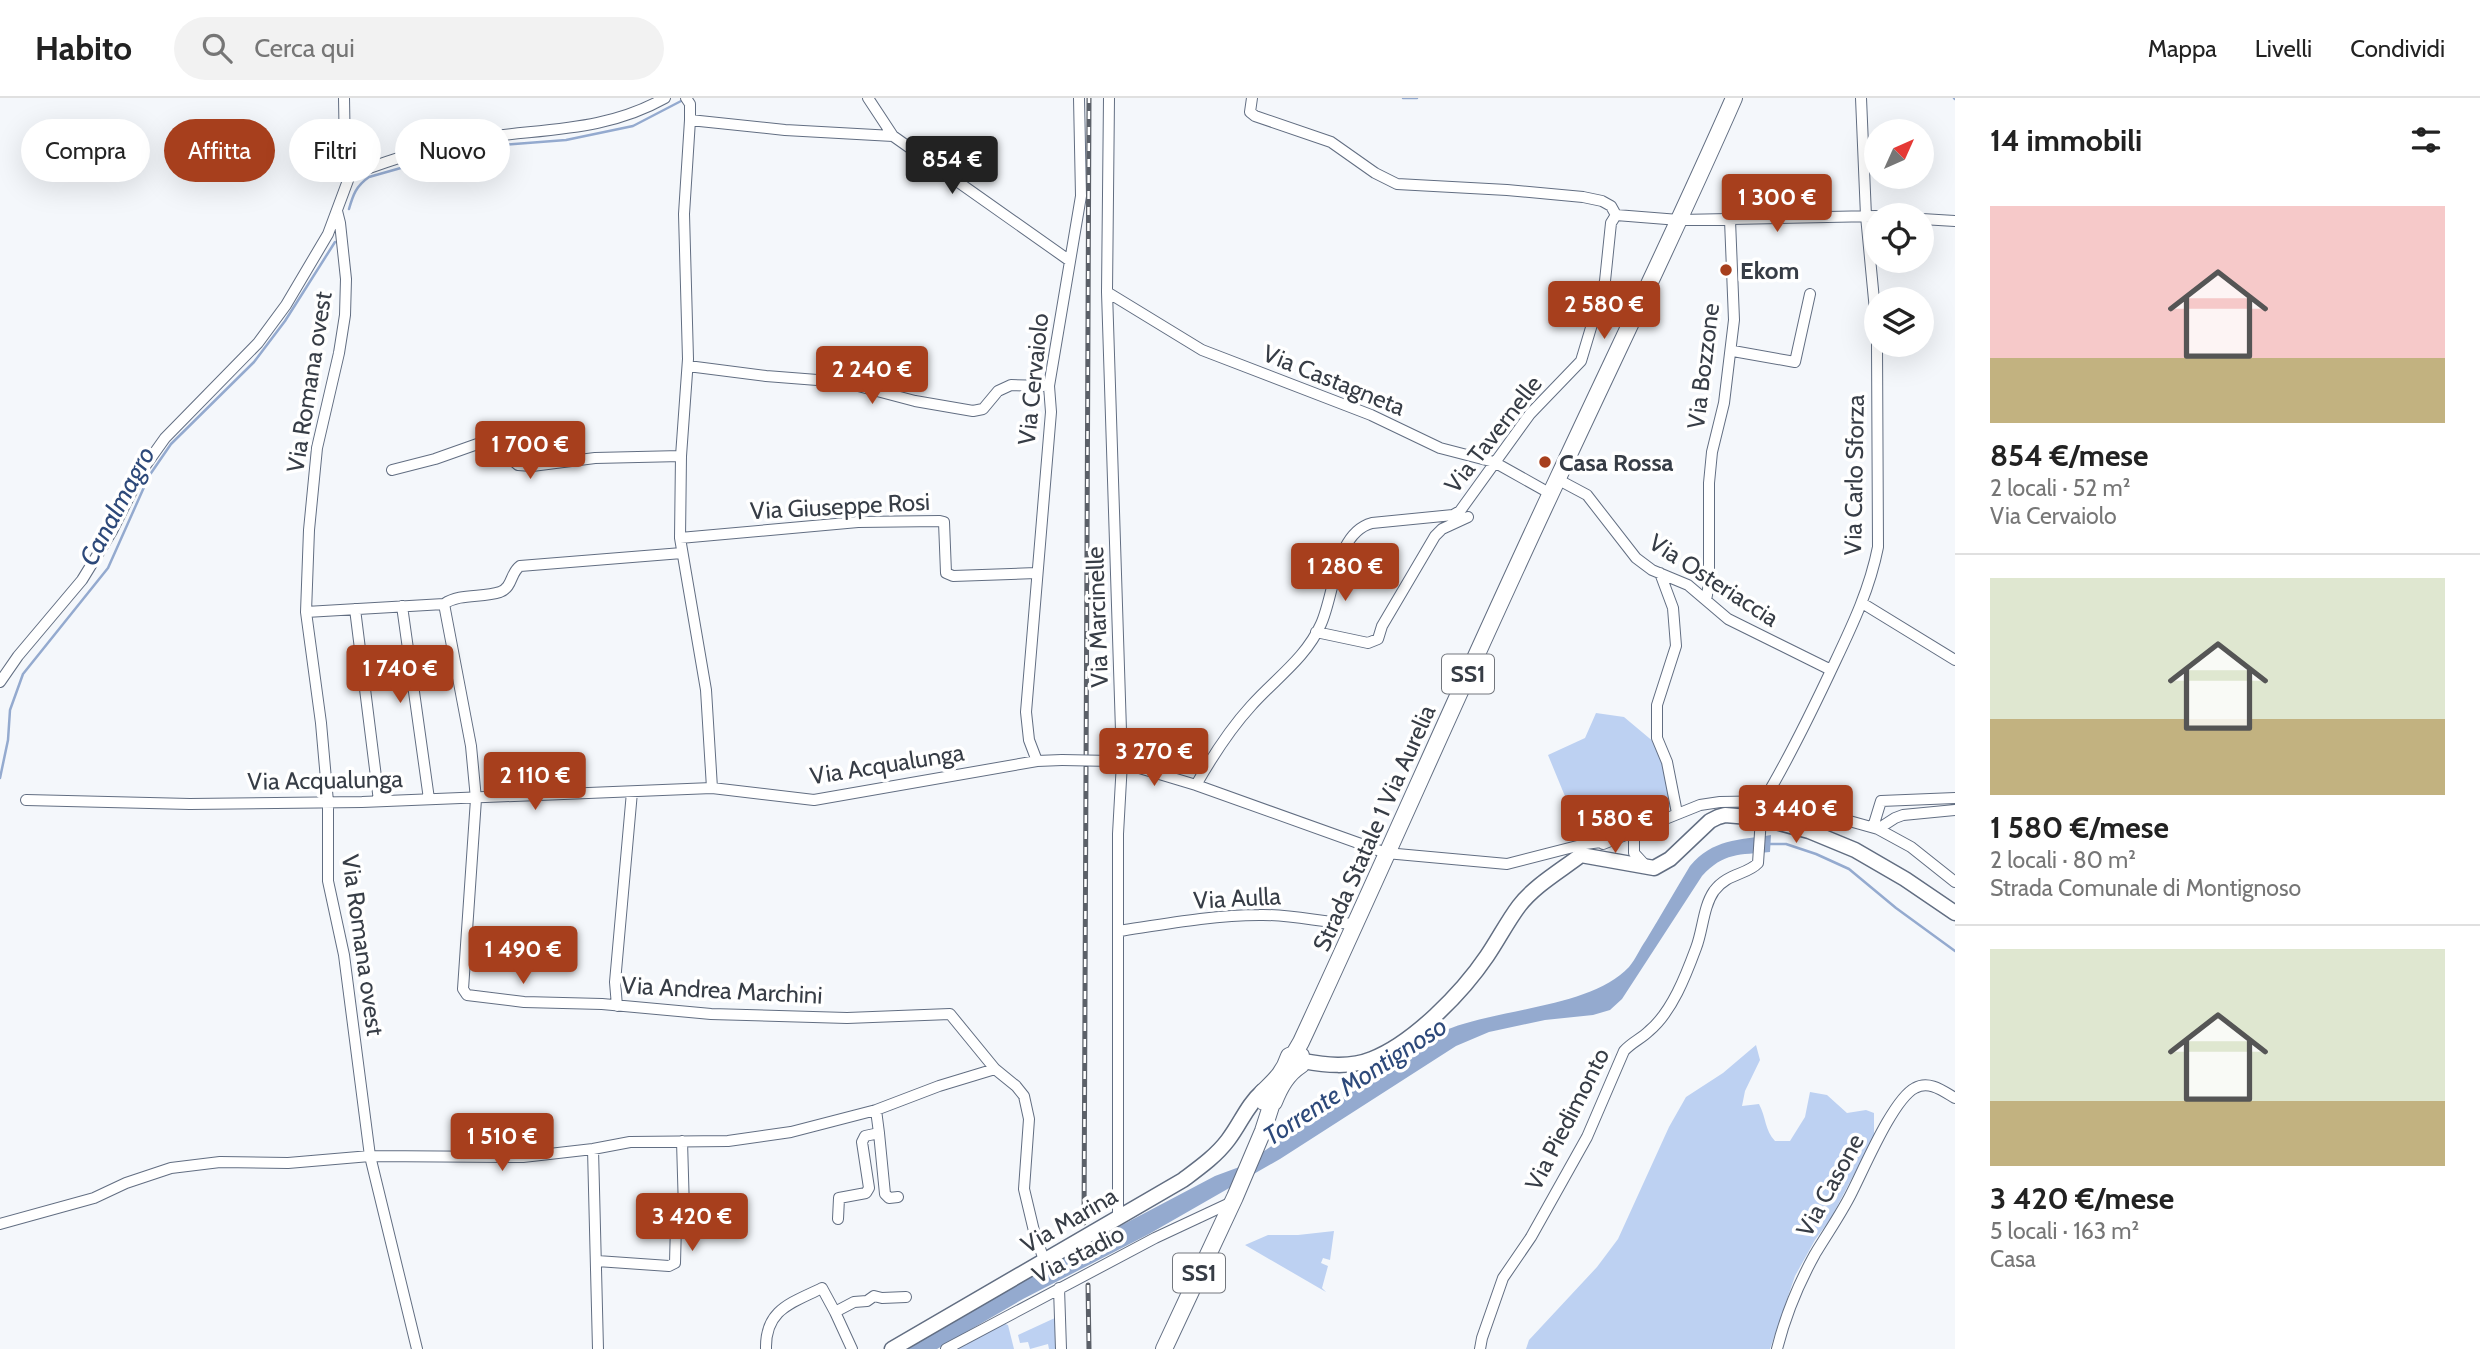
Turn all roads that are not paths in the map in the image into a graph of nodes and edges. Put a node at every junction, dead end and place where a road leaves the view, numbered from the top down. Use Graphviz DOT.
graph roads {
  1 [pos="344,98"];
  2 [pos="665,98"];
  3 [pos="868,98"];
  4 [pos="1079,98"];
  5 [pos="1109,98"];
  6 [pos="1252,98"];
  7 [pos="1734,98"];
  8 [pos="1861,98"];
  9 [pos="688,101"];
  10 [pos="344,119"];
  11 [pos="690,120"];
  12 [pos="893,136"];
  13 [pos="381,165"];
  14 [pos="347,182"];
  15 [pos="1870,203"];
  16 [pos="337,211"];
  17 [pos="1616,215"];
  18 [pos="1864,216"];
  19 [pos="1934,219"];
  20 [pos="1679,220"];
  21 [pos="1730,220"];
  22 [pos="1955,220"];
  23 [pos="1070,261"];
  24 [pos="1107,292"];
  25 [pos="1810,294"];
  26 [pos="1730,354"];
  27 [pos="1877,357"];
  28 [pos="688,366"];
  29 [pos="1049,386"];
  30 [pos="681,457"];
  31 [pos="1494,462"];
  32 [pos="392,470"];
  33 [pos="1554,486"];
  34 [pos="1468,517"];
  35 [pos="680,538"];
  36 [pos="682,553"];
  37 [pos="1036,573"];
  38 [pos="1660,573"];
  39 [pos="1706,600"];
  40 [pos="1862,603"];
  41 [pos="444,604"];
  42 [pos="402,606"];
  43 [pos="355,609"];
  44 [pos="306,612"];
  45 [pos="1316,632"];
  46 [pos="1955,660"];
  47 [pos="1831,670"];
  48 [pos="0,682"];
  49 [pos="1037,761"];
  50 [pos="1117,761"];
  51 [pos="1196,785"];
  52 [pos="712,788"];
  53 [pos="632,792"];
  54 [pos="1955,797"];
  55 [pos="429,799"];
  56 [pos="476,799"];
  57 [pos="1907,799"];
  58 [pos="26,800"];
  59 [pos="1764,800"];
  60 [pos="379,801"];
  61 [pos="328,802"];
  62 [pos="1677,813"];
  63 [pos="1954,813"];
  64 [pos="1909,814"];
  65 [pos="1760,822"];
  66 [pos="1876,828"];
  67 [pos="1638,829"];
  68 [pos="1609,841"];
  69 [pos="1386,853"];
  70 [pos="1581,855"];
  71 [pos="1647,867"];
  72 [pos="1955,882"];
  73 [pos="1955,913"];
  74 [pos="1356,924"];
  75 [pos="1119,931"];
  76 [pos="617,1006"];
  77 [pos="1299,1056"];
  78 [pos="995,1069"];
  79 [pos="1955,1098"];
  80 [pos="1266,1102"];
  81 [pos="876,1110"];
  82 [pos="879,1133"];
  83 [pos="682,1141"];
  84 [pos="593,1149"];
  85 [pos="370,1156"];
  86 [pos="898,1197"];
  87 [pos="1234,1199"];
  88 [pos="1118,1218"];
  89 [pos="838,1219"];
  90 [pos="0,1224"];
  91 [pos="1044,1260"];
  92 [pos="597,1261"];
  93 [pos="1059,1288"];
  94 [pos="906,1297"];
  95 [pos="835,1312"];
  96 [pos="417,1349"];
  97 [pos="598,1349"];
  98 [pos="766,1349"];
  99 [pos="852,1349"];
  100 [pos="892,1349"];
  101 [pos="946,1349"];
  102 [pos="1061,1349"];
  103 [pos="1164,1349"];
  104 [pos="1480,1349"];
  105 [pos="1777,1349"];
  1 -- 10 [label="street"];
  2 -- 13 [label="street"];
  3 -- 12 [label="street"];
  4 -- 23 [label="street, Via Cervaiolo"];
  5 -- 24 [label="street, Via Marcinelle"];
  6 -- 17 [label="street"];
  7 -- 20 [label="main road, Strada Statale 1 Via Aurelia / SS1"];
  8 -- 15 [label="street"];
  9 -- 11 [label="street"];
  11 -- 12 [label="street"];
  11 -- 28 [label="street"];
  12 -- 23 [label="street"];
  14 -- 16 [label="street"];
  16 -- 44 [label="street, Via Romana ovest"];
  16 -- 48 [label="street"];
  17 -- 20 [label="street"];
  17 -- 31 [label="street, Via Tavernelle"];
  18 -- 21 [label="street"];
  19 -- 22 [label="street"];
  20 -- 21 [label="street"];
  20 -- 33 [label="main road, Strada Statale 1 Via Aurelia / SS1"];
  21 -- 26 [label="street, Via Bozzone"];
  23 -- 29 [label="street, Via Cervaiolo"];
  24 -- 31 [label="street, Via Castagneta"];
  24 -- 50 [label="street, Via Marcinelle"];
  25 -- 26 [label="street"];
  26 -- 39 [label="street, Via Bozzone"];
  27 -- 40 [label="street, Via Carlo Sforza"];
  28 -- 29 [label="street"];
  28 -- 30 [label="street"];
  29 -- 37 [label="street, Via Cervaiolo"];
  30 -- 32 [label="street"];
  30 -- 35 [label="street"];
  31 -- 33 [label="street, Via Castagneta"];
  31 -- 45 [label="street, Via Tavernelle"];
  33 -- 38 [label="street, Via Osteriaccia"];
  33 -- 69 [label="main road, Strada Statale 1 Via Aurelia / SS1"];
  34 -- 45 [label="street"];
  35 -- 36 [label="street"];
  35 -- 37 [label="street, Via Giuseppe Rosi"];
  36 -- 41 [label="street"];
  36 -- 52 [label="street"];
  37 -- 49 [label="street, Via Cervaiolo"];
  38 -- 39 [label="street, Via Osteriaccia"];
  38 -- 62 [label="street"];
  39 -- 47 [label="street, Via Osteriaccia"];
  40 -- 46 [label="street"];
  40 -- 47 [label="street, Via Carlo Sforza"];
  41 -- 42 [label="street"];
  41 -- 56 [label="street, Via Andrea Marchini"];
  42 -- 43 [label="street"];
  42 -- 55 [label="street"];
  43 -- 44 [label="street"];
  43 -- 60 [label="street"];
  44 -- 61 [label="street, Via Romana ovest"];
  45 -- 51 [label="street, Via Tavernelle"];
  47 -- 59 [label="street, Via Carlo Sforza"];
  49 -- 50 [label="street, Via Acqualunga, bridge"];
  49 -- 52 [label="street, Via Acqualunga"];
  50 -- 51 [label="street, Via Acqualunga"];
  50 -- 75 [label="street, Via Marcinelle"];
  51 -- 69 [label="street, Via Acqualunga"];
  52 -- 53 [label="street, Via Acqualunga"];
  53 -- 56 [label="street, Via Acqualunga"];
  53 -- 76 [label="street"];
  54 -- 57 [label="street"];
  55 -- 56 [label="street, Via Acqualunga"];
  55 -- 60 [label="street, Via Acqualunga"];
  56 -- 76 [label="street, Via Andrea Marchini"];
  57 -- 64 [label="street"];
  57 -- 66 [label="street"];
  58 -- 61 [label="street, Via Acqualunga"];
  59 -- 62 [label="street"];
  59 -- 66 [label="street"];
  60 -- 61 [label="street, Via Acqualunga"];
  61 -- 85 [label="street, Via Romana ovest"];
  62 -- 67 [label="street"];
  63 -- 64 [label="street"];
  64 -- 66 [label="street"];
  65 -- 71 [label="street"];
  65 -- 73 [label="street"];
  65 -- 104 [label="street, Via Piedimonto"];
  66 -- 72 [label="street"];
  67 -- 68 [label="street"];
  67 -- 71 [label="street"];
  68 -- 69 [label="street, Via Acqualunga"];
  68 -- 70 [label="street"];
  69 -- 74 [label="main road, Strada Statale 1 Via Aurelia / SS1"];
  70 -- 71 [label="street"];
  70 -- 77 [label="street"];
  74 -- 75 [label="street, Via Aulla"];
  74 -- 77 [label="main road, Strada Statale 1 Via Aurelia / SS1"];
  75 -- 88 [label="street, Via Marcinelle"];
  76 -- 78 [label="street, Via Andrea Marchini"];
  77 -- 80 [label="main road, Strada Statale 1 Via Aurelia / SS1"];
  78 -- 81 [label="street"];
  78 -- 91 [label="street"];
  79 -- 105 [label="street, Via Casone"];
  80 -- 87 [label="main road, Strada Statale 1 Via Aurelia / SS1"];
  80 -- 88 [label="street, Via Marina"];
  81 -- 82 [label="street"];
  81 -- 83 [label="street"];
  82 -- 86 [label="street"];
  82 -- 89 [label="street"];
  83 -- 84 [label="street"];
  83 -- 92 [label="street"];
  84 -- 85 [label="street"];
  84 -- 92 [label="street"];
  85 -- 90 [label="street"];
  85 -- 96 [label="street, Via Romana ovest"];
  87 -- 93 [label="street, Via stadio"];
  87 -- 103 [label="main road, Strada Statale 1 Via Aurelia / SS1"];
  88 -- 91 [label="street, Via Marina"];
  91 -- 100 [label="street, Via Marina"];
  92 -- 97 [label="street"];
  93 -- 101 [label="street, Via stadio"];
  93 -- 102 [label="street"];
  94 -- 95 [label="street"];
  95 -- 98 [label="street"];
  95 -- 99 [label="street"];
}
